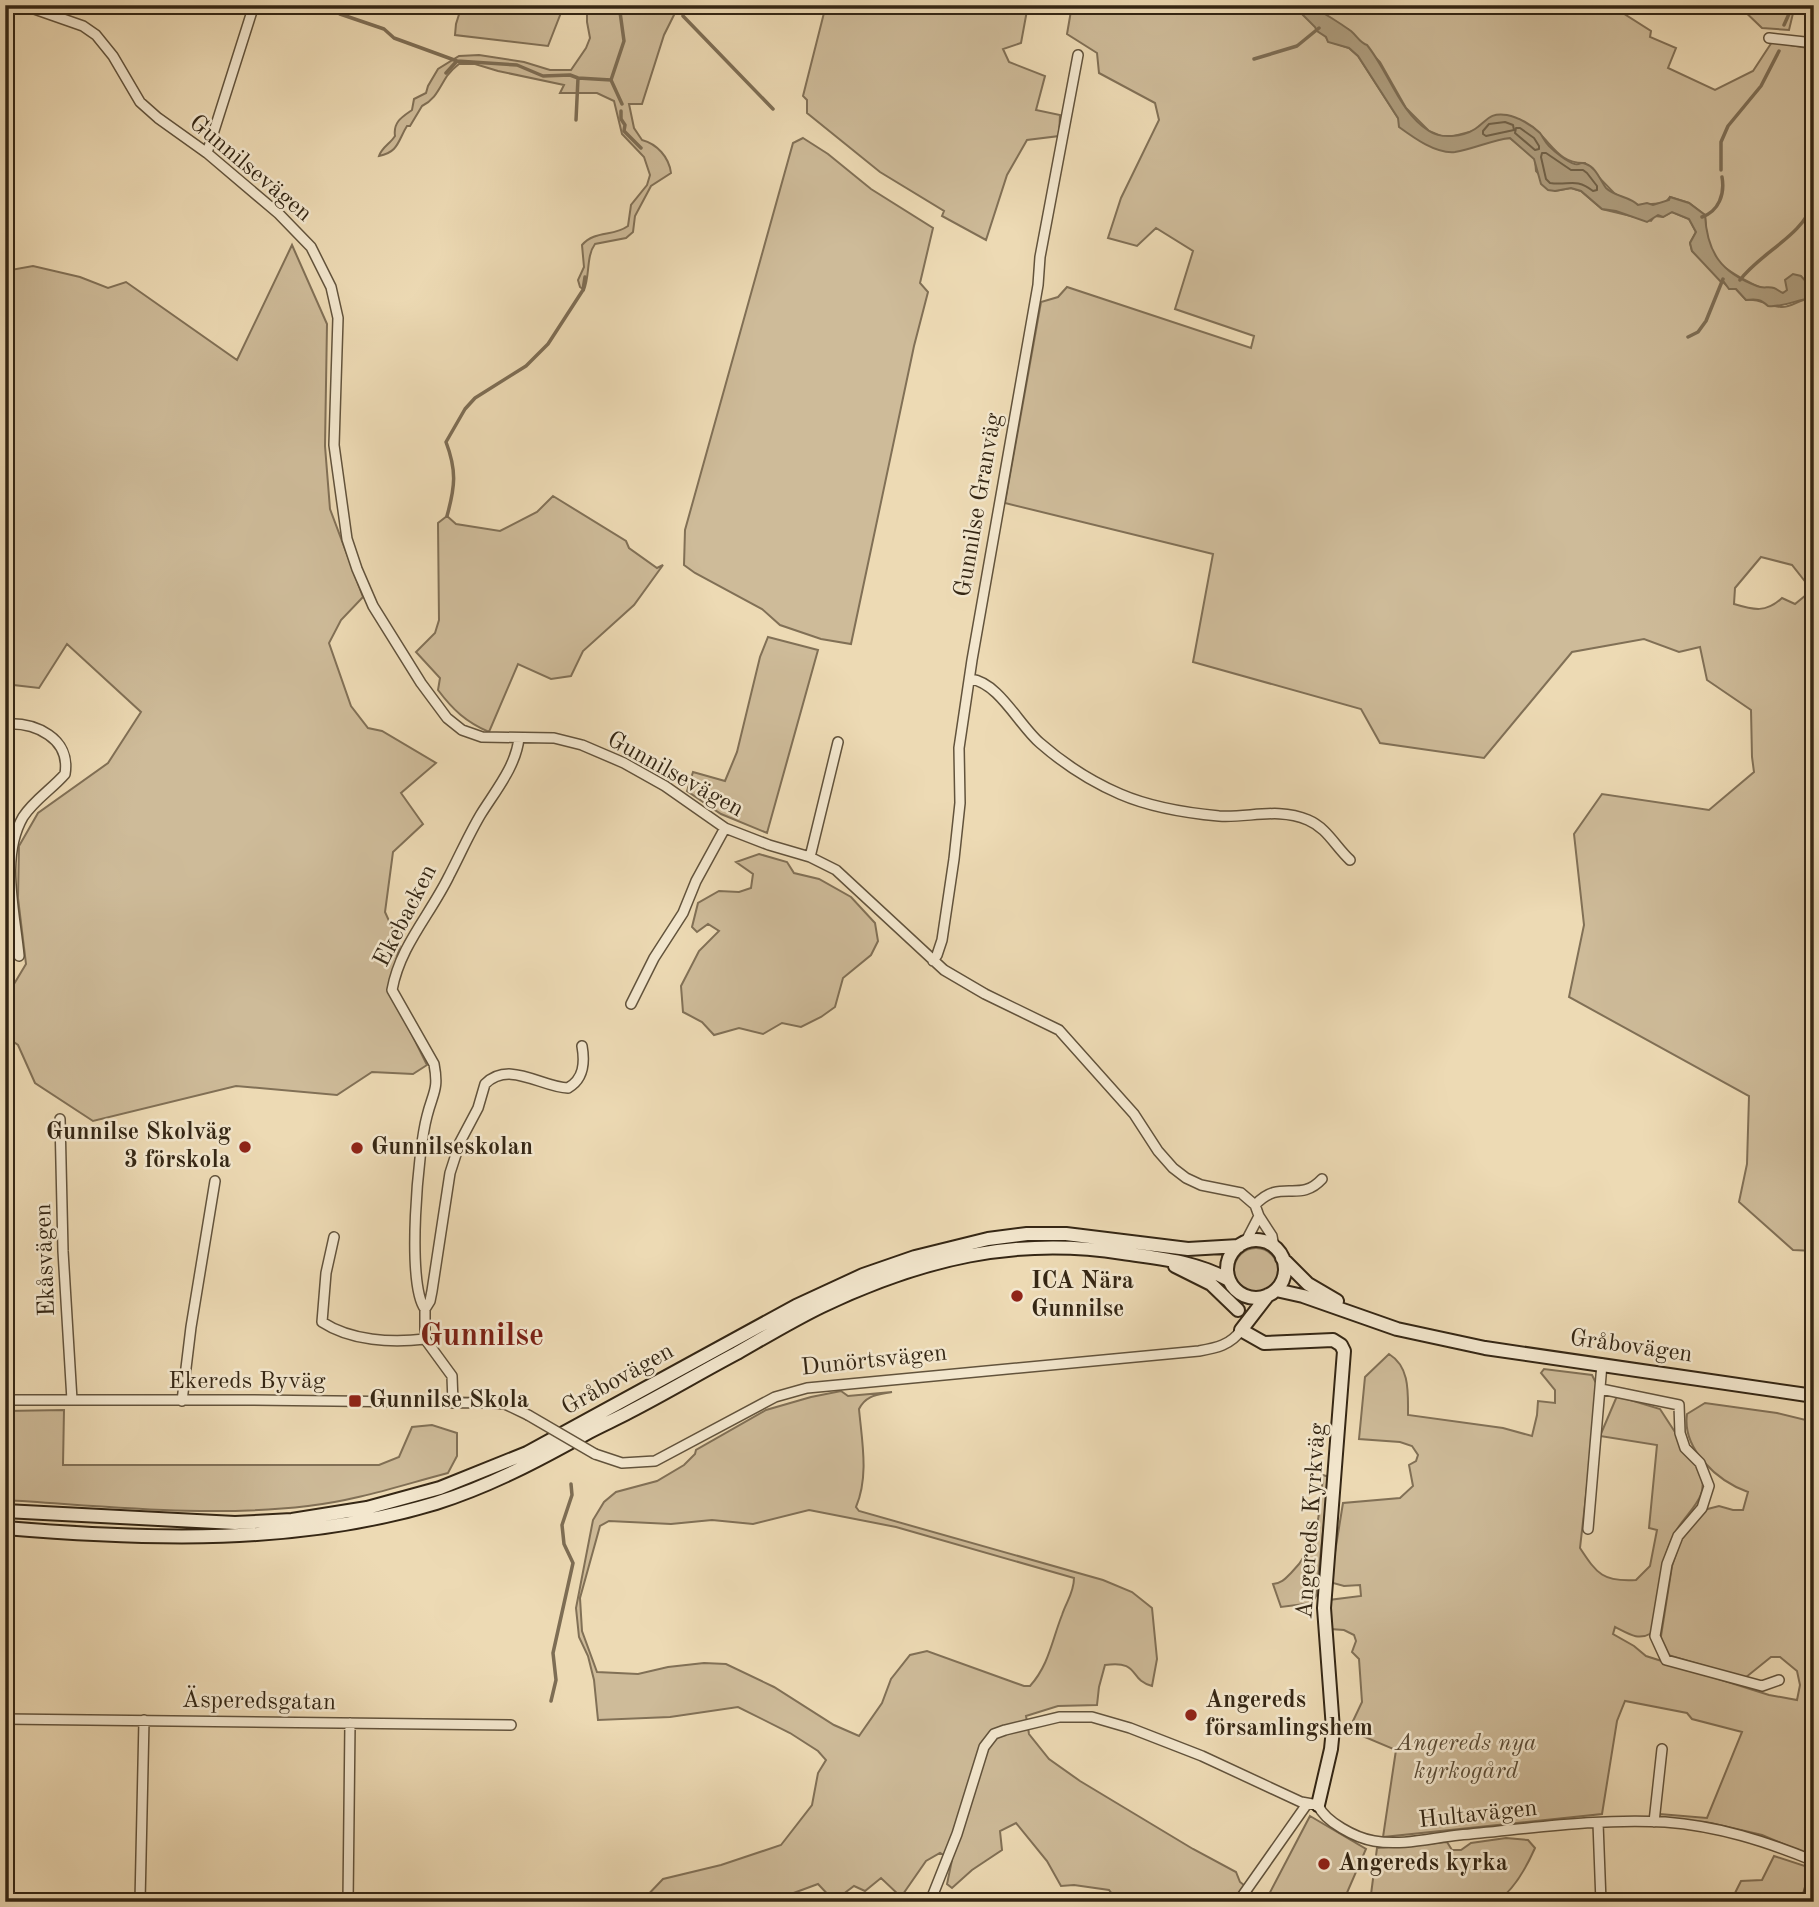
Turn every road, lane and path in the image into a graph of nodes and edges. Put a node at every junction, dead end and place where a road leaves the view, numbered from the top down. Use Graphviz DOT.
graph roads {
  1 [pos="23,5"];
  2 [pos="254,5"];
  3 [pos="1769,38"];
  4 [pos="1814,43"];
  5 [pos="1078,55"];
  6 [pos="207,153"];
  7 [pos="971,679"];
  8 [pos="5,724"];
  9 [pos="519,738"];
  10 [pos="838,742"];
  11 [pos="725,828"];
  12 [pos="810,857"];
  13 [pos="1350,860"];
  14 [pos="19,956"];
  15 [pos="933,961"];
  16 [pos="631,1004"];
  17 [pos="582,1046"];
  18 [pos="60,1119"];
  19 [pos="1322,1179"];
  20 [pos="215,1181"];
  21 [pos="1255,1205"];
  22 [pos="1259,1216"];
  23 [pos="334,1237"];
  24 [pos="1242,1245"];
  25 [pos="1278,1252"];
  26 [pos="1166,1260"];
  27 [pos="1229,1280"];
  28 [pos="1238,1292"];
  29 [pos="1272,1293"];
  30 [pos="425,1309"];
  31 [pos="1238,1310"];
  32 [pos="1243,1328"];
  33 [pos="425,1339"];
  34 [pos="1443,1339"];
  35 [pos="1602,1364"];
  36 [pos="1601,1389"];
  37 [pos="1814,1396"];
  38 [pos="72,1400"];
  39 [pos="5,1401"];
  40 [pos="182,1401"];
  41 [pos="453,1403"];
  42 [pos="528,1415"];
  43 [pos="5,1511"];
  44 [pos="5,1528"];
  45 [pos="1588,1529"];
  46 [pos="1779,1680"];
  47 [pos="5,1719"];
  48 [pos="144,1720"];
  49 [pos="350,1723"];
  50 [pos="511,1725"];
  51 [pos="1662,1749"];
  52 [pos="1313,1804"];
  53 [pos="1654,1822"];
  54 [pos="1598,1824"];
  55 [pos="1814,1861"];
  56 [pos="1814,1873"];
  57 [pos="140,1902"];
  58 [pos="348,1902"];
  59 [pos="930,1902"];
  60 [pos="1238,1902"];
  61 [pos="1601,1902"];
  62 [pos="1805,1902"];
  1 -- 6 [label="street, Gunnilsevägen"];
  2 -- 6 [label="street"];
  3 -- 4 [label="street"];
  5 -- 7 [label="street, Gunnilse Granväg"];
  6 -- 9 [label="street, Gunnilsevägen"];
  7 -- 13 [label="street"];
  7 -- 15 [label="street, Gunnilse Granväg"];
  8 -- 14 [label="street"];
  9 -- 11 [label="street, Gunnilsevägen"];
  9 -- 30 [label="street, Ekebacken"];
  10 -- 12 [label="street"];
  11 -- 12 [label="street, Gunnilsevägen"];
  11 -- 16 [label="street"];
  12 -- 15 [label="street, Gunnilsevägen"];
  15 -- 21 [label="street, Gunnilsevägen"];
  17 -- 30 [label="street"];
  18 -- 38 [label="street, Ekåsvägen"];
  19 -- 21 [label="street"];
  20 -- 40 [label="street"];
  21 -- 22 [label="street"];
  22 -- 24 [label="street"];
  22 -- 25 [label="street"];
  23 -- 33 [label="street"];
  24 -- 25 [label="main road"];
  24 -- 27 [label="main road"];
  24 -- 43 [label="main road, Gråbovägen"];
  25 -- 29 [label="main road"];
  25 -- 34 [label="main road, Gråbovägen"];
  26 -- 27 [label="main road, Gråbovägen"];
  26 -- 31 [label="main road"];
  26 -- 44 [label="main road, Gråbovägen"];
  27 -- 28 [label="main road"];
  28 -- 29 [label="main road"];
  28 -- 31 [label="main road"];
  29 -- 32 [label="main road, Dunörtsvägen"];
  29 -- 34 [label="main road, Gråbovägen"];
  30 -- 33 [label="street"];
  31 -- 32 [label="main road"];
  32 -- 42 [label="street, Dunörtsvägen, bridge"];
  32 -- 52 [label="main road, Angereds Kyrkväg"];
  33 -- 41 [label="street"];
  34 -- 35 [label="main road, Gråbovägen"];
  35 -- 36 [label="street"];
  35 -- 37 [label="main road, Gråbovägen"];
  36 -- 45 [label="street"];
  36 -- 46 [label="street"];
  38 -- 39 [label="street, Ekereds Byväg"];
  38 -- 40 [label="street, Ekereds Byväg"];
  40 -- 41 [label="street, Ekereds Byväg"];
  41 -- 42 [label="street, Ekereds Byväg"];
  47 -- 48 [label="street, Äsperedsgatan"];
  48 -- 49 [label="street, Äsperedsgatan"];
  48 -- 57 [label="street"];
  49 -- 50 [label="street, Äsperedsgatan"];
  49 -- 58 [label="street"];
  51 -- 53 [label="street"];
  52 -- 54 [label="street, Hultavägen"];
  52 -- 59 [label="street, Hultavägen"];
  52 -- 60 [label="street"];
  53 -- 54 [label="street, Hultavägen"];
  53 -- 55 [label="street, Hultavägen"];
  54 -- 61 [label="street"];
  56 -- 62 [label="street"];
}
